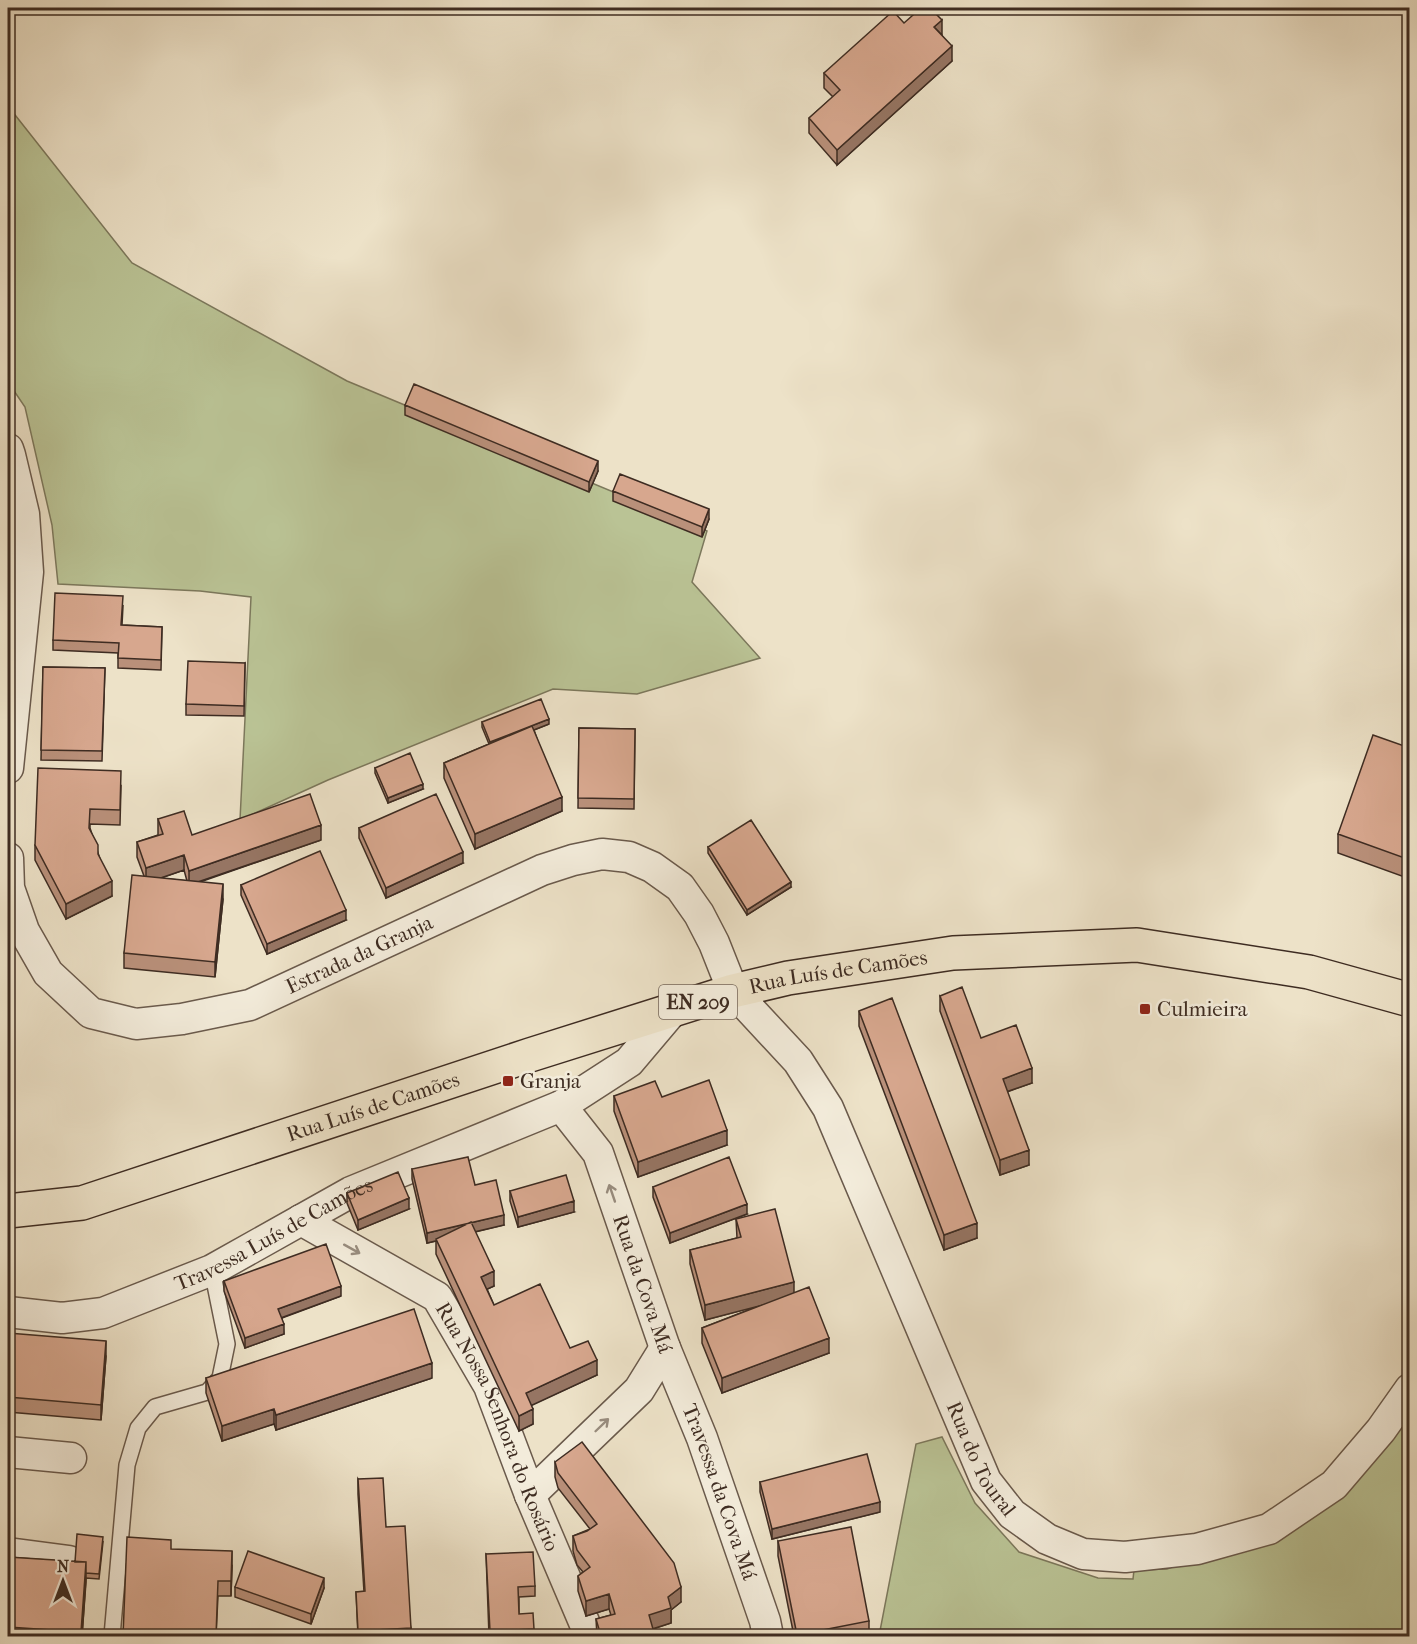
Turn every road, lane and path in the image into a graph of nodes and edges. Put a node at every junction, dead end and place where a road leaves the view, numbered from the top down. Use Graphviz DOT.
graph roads {
  1 [pos="8,449"];
  2 [pos="8,768"];
  3 [pos="8,858"];
  4 [pos="733,991"];
  5 [pos="1410,1000"];
  6 [pos="673,1010"];
  7 [pos="561,1106"];
  8 [pos="8,1211"];
  9 [pos="301,1220"];
  10 [pos="212,1270"];
  11 [pos="8,1312"];
  12 [pos="665,1348"];
  13 [pos="1410,1389"];
  14 [pos="8,1452"];
  15 [pos="71,1458"];
  16 [pos="530,1495"];
  17 [pos="8,1553"];
  18 [pos="69,1561"];
  19 [pos="112,1636"];
  20 [pos="590,1636"];
  21 [pos="768,1636"];
  1 -- 2 [label="street"];
  3 -- 4 [label="street, Estrada da Granja"];
  4 -- 5 [label="main road, Rua Luís de Camões / EN 209"];
  4 -- 6 [label="main road, Rua Luís de Camões / EN 209"];
  4 -- 13 [label="street, Rua do Toural / EN 209"];
  6 -- 7 [label="street, Travessa Luís de Camões"];
  6 -- 8 [label="main road, Rua Luís de Camões / EN 209"];
  7 -- 9 [label="street, Travessa Luís de Camões"];
  12 -- 7 [label="street, Rua da Cova Má, one-way"];
  9 -- 10 [label="street, Travessa Luís de Camões"];
  9 -- 16 [label="street, Rua Nossa Senhora do Rosário, one-way"];
  10 -- 11 [label="street, Travessa Luís de Camões"];
  10 -- 19 [label="lane"];
  16 -- 12 [label="street, Rua da Cova Má, one-way"];
  12 -- 21 [label="street, Travessa da Cova Má"];
  14 -- 15 [label="street"];
  16 -- 20 [label="street, Rua Nossa Senhora do Rosário"];
  17 -- 18 [label="street"];
}
